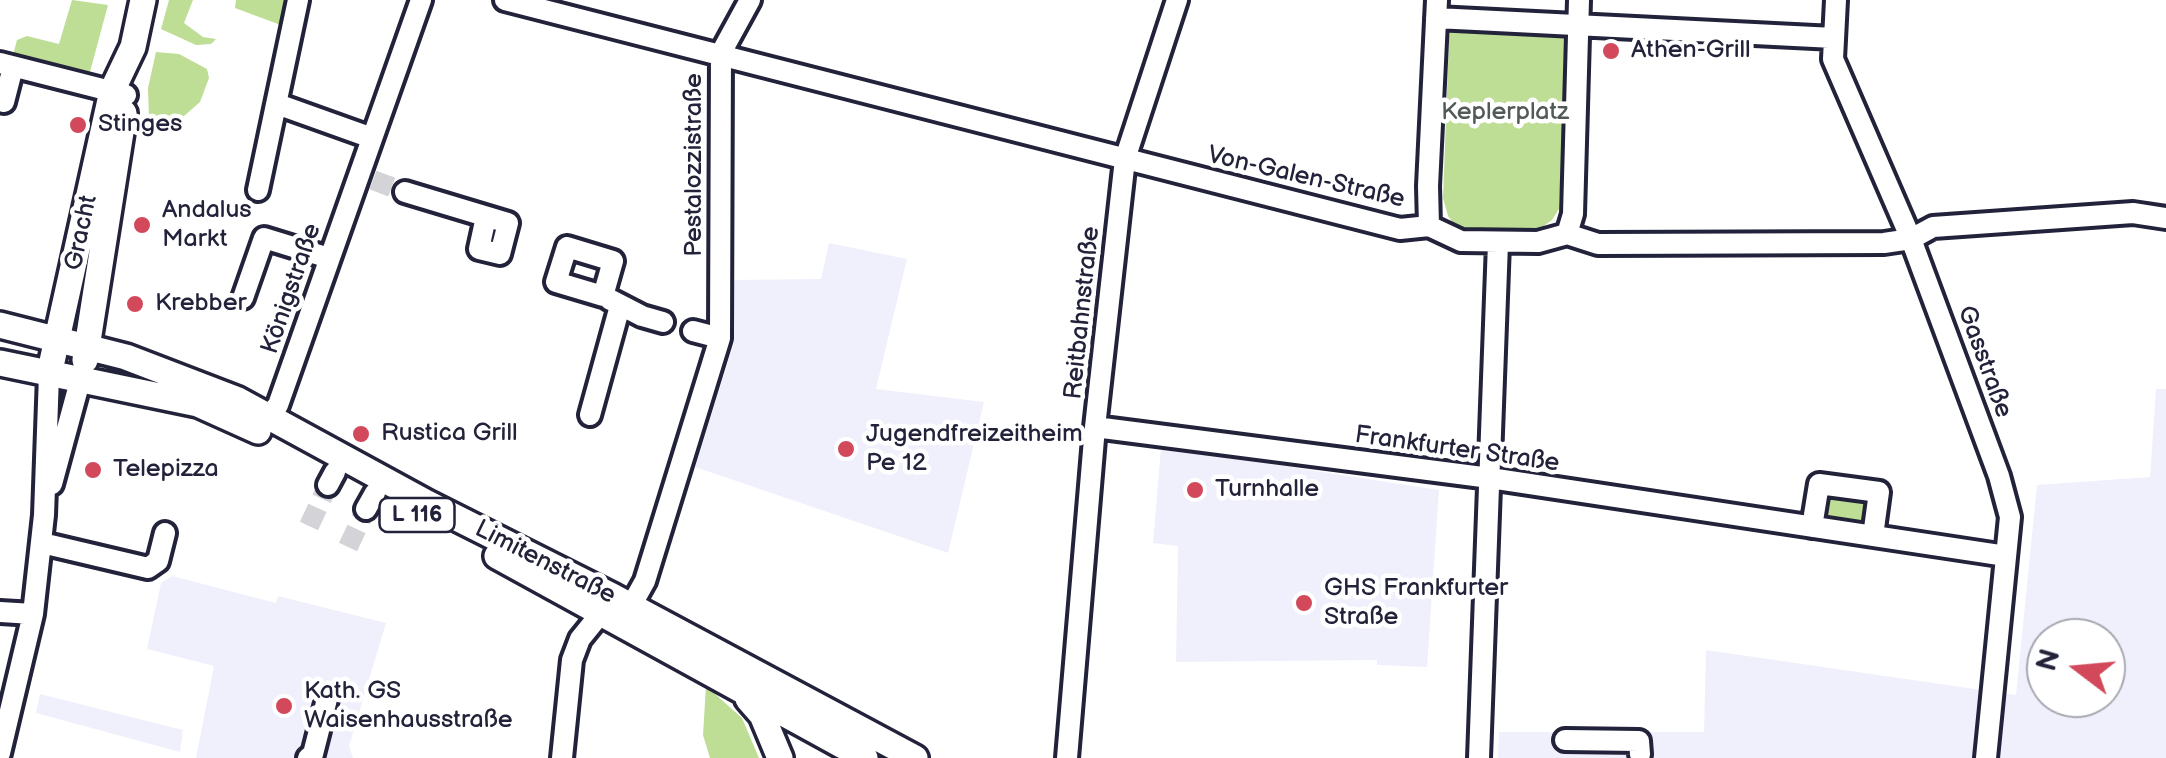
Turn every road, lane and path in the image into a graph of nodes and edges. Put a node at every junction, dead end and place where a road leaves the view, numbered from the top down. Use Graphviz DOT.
graph roads {
  1 [pos="143,0"];
  2 [pos="298,0"];
  3 [pos="421,0"];
  4 [pos="505,0"];
  5 [pos="750,0"];
  6 [pos="1177,0"];
  7 [pos="1580,0"];
  8 [pos="1836,0"];
  9 [pos="1437,9"];
  10 [pos="1579,24"];
  11 [pos="1834,38"];
  12 [pos="720,54"];
  13 [pos="7,65"];
  14 [pos="119,93"];
  15 [pos="4,102"];
  16 [pos="277,104"];
  17 [pos="372,138"];
  18 [pos="1125,159"];
  19 [pos="258,190"];
  20 [pos="404,192"];
  21 [pos="486,217"];
  22 [pos="2166,218"];
  23 [pos="1429,226"];
  24 [pos="1566,234"];
  25 [pos="1911,239"];
  26 [pos="1498,243"];
  27 [pos="329,258"];
  28 [pos="243,298"];
  29 [pos="663,322"];
  30 [pos="0,324"];
  31 [pos="693,331"];
  32 [pos="58,338"];
  33 [pos="720,338"];
  34 [pos="88,346"];
  35 [pos="0,364"];
  36 [pos="49,375"];
  37 [pos="80,382"];
  38 [pos="590,415"];
  39 [pos="268,417"];
  40 [pos="1096,427"];
  41 [pos="1490,478"];
  42 [pos="44,515"];
  43 [pos="1812,527"];
  44 [pos="165,533"];
  45 [pos="1873,536"];
  46 [pos="42,543"];
  47 [pos="2006,556"];
  48 [pos="615,606"];
  49 [pos="0,612"];
  50 [pos="33,614"];
  51 [pos="738,688"];
  52 [pos="327,699"];
  53 [pos="825,736"];
  54 [pos="1566,740"];
  55 [pos="0,753"];
  56 [pos="1640,754"];
  57 [pos="308,758"];
  58 [pos="562,758"];
  59 [pos="780,758"];
  60 [pos="792,758"];
  61 [pos="865,758"];
  62 [pos="914,758"];
  63 [pos="1067,758"];
  64 [pos="1479,758"];
  65 [pos="1986,758"];
  1 -- 14 [label="main road, Gracht"];
  2 -- 16 [label="street"];
  3 -- 17 [label="street, Königstraße"];
  4 -- 12 [label="street, Von-Galen-Straße"];
  5 -- 12 [label="street, Pestalozzistraße"];
  6 -- 18 [label="street, Reitbahnstraße"];
  7 -- 10 [label="street"];
  8 -- 11 [label="street, Gasstraße"];
  9 -- 10 [label="street"];
  9 -- 23 [label="street"];
  10 -- 11 [label="street"];
  10 -- 24 [label="street"];
  11 -- 25 [label="street, Gasstraße"];
  12 -- 18 [label="street, Von-Galen-Straße"];
  12 -- 33 [label="street, Pestalozzistraße"];
  13 -- 14 [label="street"];
  13 -- 15 [label="street"];
  14 -- 32 [label="main road, Gracht"];
  14 -- 34 [label="main road, Gracht"];
  16 -- 17 [label="street"];
  16 -- 19 [label="street"];
  17 -- 27 [label="street, Königstraße"];
  18 -- 23 [label="street, Von-Galen-Straße"];
  18 -- 40 [label="street, Reitbahnstraße"];
  20 -- 21 [label="street"];
  22 -- 25 [label="street, Von-Galen-Straße"];
  23 -- 26 [label="street, Von-Galen-Straße"];
  24 -- 25 [label="street, Von-Galen-Straße"];
  24 -- 26 [label="street, Von-Galen-Straße"];
  25 -- 47 [label="street, Gasstraße"];
  26 -- 41 [label="street"];
  27 -- 28 [label="street"];
  27 -- 39 [label="street, Königstraße"];
  29 -- 38 [label="street"];
  30 -- 32 [label="main road, Limitenstraße"];
  31 -- 33 [label="street"];
  32 -- 34 [label="main road, Limitenstraße / L 116"];
  32 -- 36 [label="main road, Gracht"];
  33 -- 48 [label="street, Pestalozzistraße"];
  34 -- 37 [label="main road, Gracht"];
  34 -- 39 [label="main road, Limitenstraße / L 116"];
  35 -- 36 [label="main road, Limitenstraße"];
  36 -- 37 [label="main road, Limitenstraße / L 116"];
  36 -- 42 [label="street"];
  37 -- 42 [label="street"];
  37 -- 48 [label="main road, Limitenstraße / L 116"];
  39 -- 48 [label="main road, Limitenstraße / L 116"];
  40 -- 41 [label="street, Frankfurter Straße"];
  40 -- 63 [label="street, Reitbahnstraße"];
  41 -- 43 [label="street, Frankfurter Straße"];
  41 -- 64 [label="street"];
  42 -- 46 [label="street"];
  43 -- 45 [label="street, Frankfurter Straße"];
  43 -- 45 [label="street"];
  44 -- 46 [label="street"];
  45 -- 47 [label="street, Frankfurter Straße"];
  46 -- 50 [label="street"];
  47 -- 65 [label="street, Gasstraße"];
  48 -- 51 [label="main road, Limitenstraße / L 116"];
  48 -- 53 [label="main road, Limitenstraße / L 116"];
  48 -- 58 [label="street, Pestalozzistraße"];
  49 -- 50 [label="street"];
  50 -- 55 [label="street"];
  51 -- 53 [label="main road, Limitenstraße / L 116"];
  51 -- 59 [label="main road, L 116"];
  52 -- 57 [label="street"];
  53 -- 60 [label="main road"];
  53 -- 61 [label="main road, Limitenstraße / L 116"];
  53 -- 62 [label="main road, Limitenstraße / L 116"];
  54 -- 56 [label="street"];
}
